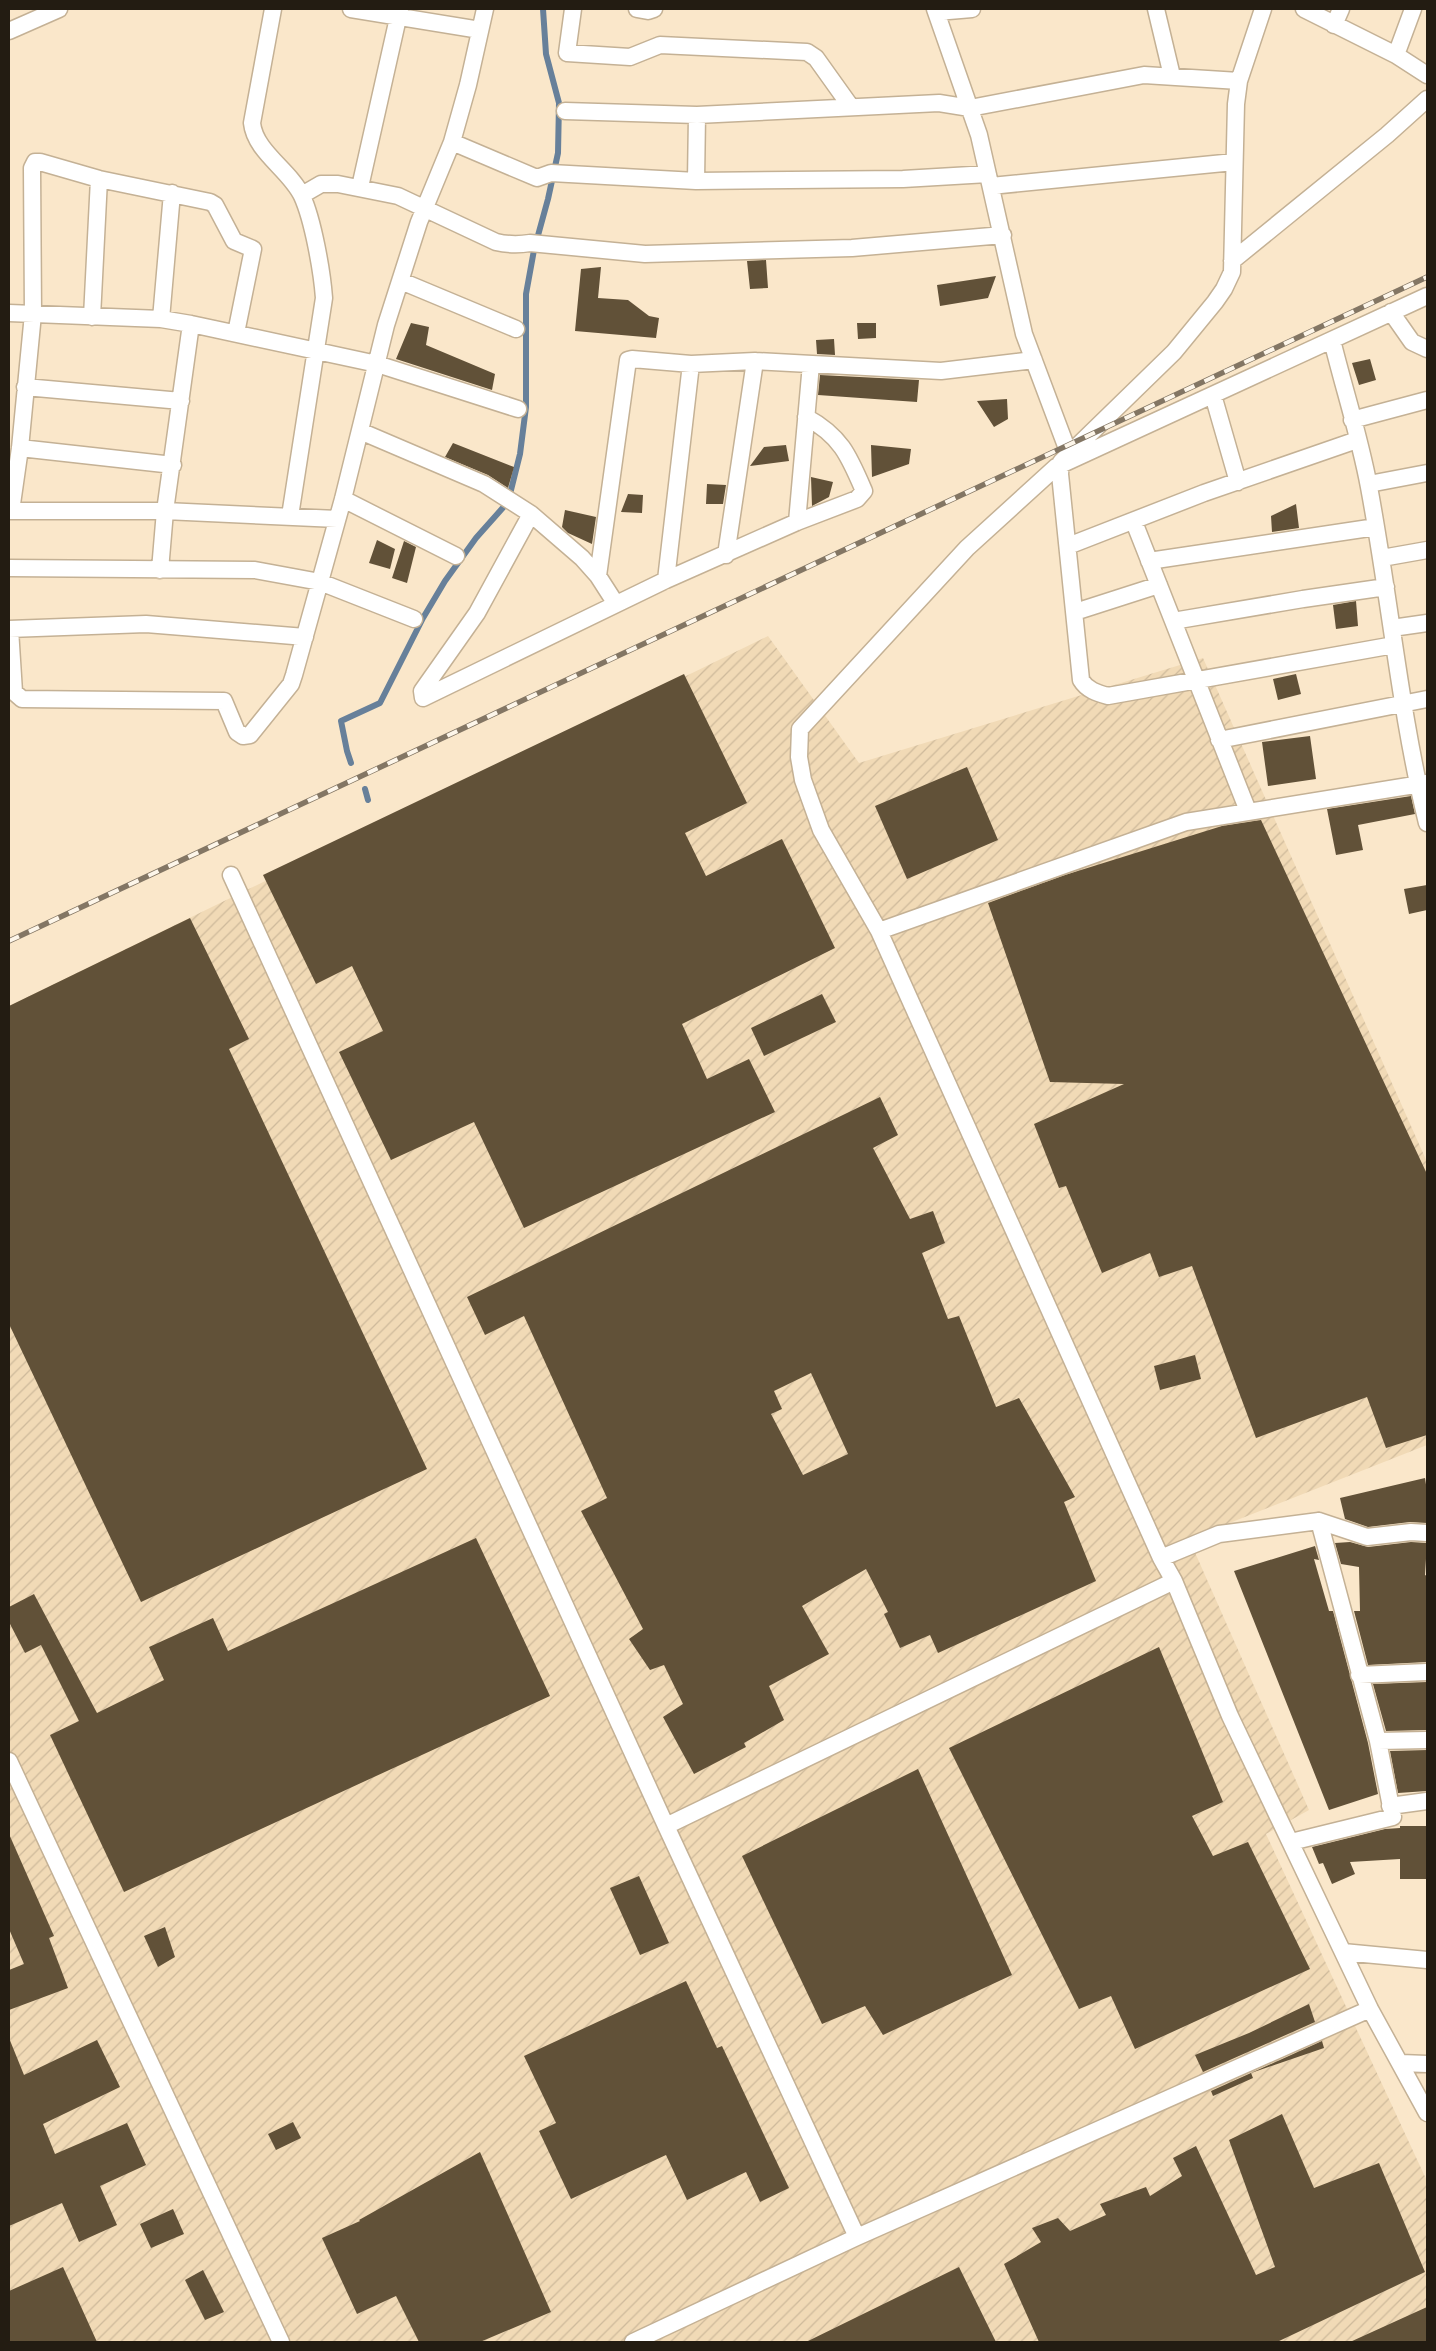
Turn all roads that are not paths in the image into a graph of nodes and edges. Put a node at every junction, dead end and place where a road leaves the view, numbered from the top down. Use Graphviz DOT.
graph roads {
  1 [pos="59,9"];
  2 [pos="273,9"];
  3 [pos="351,9"];
  4 [pos="484,9"];
  5 [pos="573,9"];
  6 [pos="637,9"];
  7 [pos="654,9"];
  8 [pos="972,9"];
  9 [pos="1156,9"];
  10 [pos="1263,9"];
  11 [pos="1304,9"];
  12 [pos="1341,9"];
  13 [pos="1413,9"];
  14 [pos="936,11"];
  15 [pos="399,12"];
  16 [pos="1334,25"];
  17 [pos="480,30"];
  18 [pos="9,32"];
  19 [pos="1396,55"];
  20 [pos="1427,75"];
  21 [pos="1172,76"];
  22 [pos="1239,81"];
  23 [pos="1427,99"];
  24 [pos="851,107"];
  25 [pos="970,108"];
  26 [pos="565,111"];
  27 [pos="697,116"];
  28 [pos="452,142"];
  29 [pos="1234,162"];
  30 [pos="99,179"];
  31 [pos="990,180"];
  32 [pos="696,182"];
  33 [pos="360,188"];
  34 [pos="172,193"];
  35 [pos="302,195"];
  36 [pos="425,209"];
  37 [pos="1003,235"];
  38 [pos="1232,261"];
  39 [pos="400,281"];
  40 [pos="1427,296"];
  41 [pos="1391,312"];
  42 [pos="9,313"];
  43 [pos="33,314"];
  44 [pos="92,317"];
  45 [pos="161,318"];
  46 [pos="191,324"];
  47 [pos="516,329"];
  48 [pos="236,333"];
  49 [pos="1332,340"];
  50 [pos="317,350"];
  51 [pos="1427,350"];
  52 [pos="1034,360"];
  53 [pos="755,361"];
  54 [pos="376,364"];
  55 [pos="691,364"];
  56 [pos="811,364"];
  57 [pos="19,393"];
  58 [pos="1213,395"];
  59 [pos="1427,400"];
  60 [pos="181,401"];
  61 [pos="518,408"];
  62 [pos="806,417"];
  63 [pos="1352,420"];
  64 [pos="360,431"];
  65 [pos="1357,440"];
  66 [pos="20,448"];
  67 [pos="1065,460"];
  68 [pos="13,465"];
  69 [pos="173,465"];
  70 [pos="1427,473"];
  71 [pos="1238,482"];
  72 [pos="1368,484"];
  73 [pos="343,500"];
  74 [pos="10,511"];
  75 [pos="165,511"];
  76 [pos="531,514"];
  77 [pos="290,516"];
  78 [pos="337,520"];
  79 [pos="797,522"];
  80 [pos="1134,522"];
  81 [pos="1376,526"];
  82 [pos="1068,546"];
  83 [pos="1427,550"];
  84 [pos="726,555"];
  85 [pos="456,556"];
  86 [pos="1382,558"];
  87 [pos="1149,560"];
  88 [pos="9,568"];
  89 [pos="160,570"];
  90 [pos="598,576"];
  91 [pos="666,580"];
  92 [pos="320,582"];
  93 [pos="1159,585"];
  94 [pos="1386,588"];
  95 [pos="616,604"];
  96 [pos="1075,612"];
  97 [pos="414,618"];
  98 [pos="1173,621"];
  99 [pos="1427,623"];
  100 [pos="1392,628"];
  101 [pos="9,629"];
  102 [pos="305,637"];
  103 [pos="1394,645"];
  104 [pos="1196,680"];
  105 [pos="1427,699"];
  106 [pos="1403,704"];
  107 [pos="1219,740"];
  108 [pos="1422,784"];
  109 [pos="1248,811"];
  110 [pos="1427,823"];
  111 [pos="231,875"];
  112 [pos="879,931"];
  113 [pos="1319,1521"];
  114 [pos="1427,1533"];
  115 [pos="1161,1558"];
  116 [pos="1174,1581"];
  117 [pos="1427,1672"];
  118 [pos="1359,1675"];
  119 [pos="1427,1740"];
  120 [pos="1378,1741"];
  121 [pos="9,1761"];
  122 [pos="1427,1800"];
  123 [pos="1390,1806"];
  124 [pos="666,1826"];
  125 [pos="1290,1842"];
  126 [pos="1343,1952"];
  127 [pos="1427,1960"];
  128 [pos="1370,2009"];
  129 [pos="1401,2063"];
  130 [pos="1427,2064"];
  131 [pos="1427,2113"];
  132 [pos="857,2237"];
  133 [pos="281,2342"];
  134 [pos="633,2342"];
  1 -- 18 [label="street"];
  2 -- 35 [label="street"];
  3 -- 15 [label="street"];
  4 -- 17 [label="street"];
  5 -- 24 [label="street"];
  6 -- 7 [label="street"];
  8 -- 14 [label="street"];
  9 -- 21 [label="street"];
  10 -- 22 [label="street"];
  11 -- 16 [label="street"];
  12 -- 16 [label="street"];
  13 -- 19 [label="street"];
  14 -- 25 [label="street"];
  15 -- 17 [label="street"];
  15 -- 33 [label="street"];
  16 -- 19 [label="street"];
  17 -- 28 [label="street"];
  19 -- 20 [label="street"];
  21 -- 22 [label="street"];
  21 -- 25 [label="street"];
  22 -- 29 [label="street"];
  23 -- 38 [label="street"];
  24 -- 25 [label="street"];
  24 -- 27 [label="street"];
  25 -- 31 [label="street"];
  26 -- 27 [label="street"];
  27 -- 32 [label="street"];
  28 -- 32 [label="street"];
  28 -- 36 [label="street"];
  29 -- 31 [label="street"];
  29 -- 38 [label="street"];
  30 -- 34 [label="street"];
  30 -- 43 [label="street"];
  30 -- 44 [label="street"];
  31 -- 32 [label="street"];
  31 -- 37 [label="street"];
  33 -- 35 [label="street"];
  33 -- 36 [label="street"];
  34 -- 45 [label="street"];
  34 -- 48 [label="street"];
  35 -- 50 [label="street"];
  36 -- 37 [label="street"];
  36 -- 39 [label="street"];
  37 -- 52 [label="street"];
  38 -- 67 [label="street"];
  39 -- 47 [label="street"];
  39 -- 54 [label="street"];
  40 -- 41 [label="street"];
  41 -- 49 [label="street"];
  41 -- 51 [label="street"];
  42 -- 43 [label="street"];
  43 -- 44 [label="street"];
  43 -- 57 [label="street"];
  44 -- 45 [label="street"];
  45 -- 46 [label="street"];
  46 -- 48 [label="street"];
  46 -- 60 [label="street"];
  48 -- 50 [label="street"];
  49 -- 58 [label="street"];
  49 -- 63 [label="street"];
  50 -- 54 [label="street"];
  50 -- 77 [label="street"];
  52 -- 56 [label="street"];
  52 -- 67 [label="street"];
  53 -- 55 [label="street"];
  53 -- 56 [label="street"];
  53 -- 84 [label="street"];
  54 -- 61 [label="street"];
  54 -- 64 [label="street"];
  55 -- 90 [label="street"];
  55 -- 91 [label="street"];
  56 -- 62 [label="street"];
  57 -- 60 [label="street"];
  57 -- 66 [label="street"];
  58 -- 67 [label="street"];
  58 -- 71 [label="street"];
  59 -- 63 [label="street"];
  60 -- 69 [label="street"];
  62 -- 79 [label="street"];
  62 -- 79 [label="street"];
  63 -- 65 [label="street"];
  64 -- 73 [label="street"];
  64 -- 76 [label="street"];
  65 -- 71 [label="street"];
  65 -- 72 [label="street"];
  66 -- 68 [label="street"];
  66 -- 69 [label="street"];
  67 -- 82 [label="street"];
  67 -- 112 [label="street"];
  68 -- 74 [label="street"];
  69 -- 75 [label="street"];
  70 -- 72 [label="street"];
  71 -- 80 [label="street"];
  72 -- 81 [label="street"];
  73 -- 78 [label="street"];
  73 -- 85 [label="street"];
  74 -- 75 [label="street"];
  75 -- 77 [label="street"];
  75 -- 89 [label="street"];
  76 -- 90 [label="street"];
  76 -- 95 [label="street"];
  77 -- 78 [label="street"];
  78 -- 92 [label="street"];
  79 -- 84 [label="street"];
  80 -- 82 [label="street"];
  80 -- 87 [label="street"];
  81 -- 86 [label="street"];
  81 -- 87 [label="street"];
  82 -- 96 [label="street"];
  83 -- 86 [label="street"];
  84 -- 91 [label="street"];
  86 -- 94 [label="street"];
  87 -- 93 [label="street"];
  88 -- 89 [label="street"];
  89 -- 92 [label="street"];
  90 -- 95 [label="street"];
  91 -- 95 [label="street"];
  92 -- 97 [label="street"];
  92 -- 102 [label="street"];
  93 -- 96 [label="street"];
  93 -- 98 [label="street"];
  94 -- 98 [label="street"];
  94 -- 100 [label="street"];
  96 -- 104 [label="street"];
  98 -- 104 [label="street"];
  99 -- 100 [label="street"];
  100 -- 103 [label="street"];
  101 -- 102 [label="street"];
  101 -- 102 [label="street"];
  103 -- 104 [label="street"];
  103 -- 106 [label="street"];
  104 -- 107 [label="street"];
  105 -- 106 [label="street"];
  106 -- 107 [label="street"];
  106 -- 108 [label="street"];
  107 -- 109 [label="street"];
  108 -- 109 [label="street"];
  108 -- 110 [label="street"];
  109 -- 112 [label="street"];
  111 -- 124 [label="street"];
  112 -- 115 [label="street"];
  113 -- 114 [label="street"];
  113 -- 115 [label="street"];
  113 -- 118 [label="street"];
  115 -- 116 [label="street"];
  116 -- 124 [label="street"];
  116 -- 125 [label="street"];
  117 -- 118 [label="street"];
  118 -- 120 [label="street"];
  119 -- 120 [label="street"];
  120 -- 123 [label="street"];
  121 -- 133 [label="street"];
  122 -- 123 [label="street"];
  123 -- 125 [label="street"];
  124 -- 132 [label="street"];
  125 -- 126 [label="street"];
  126 -- 127 [label="street"];
  126 -- 128 [label="street"];
  128 -- 129 [label="street"];
  128 -- 132 [label="street"];
  129 -- 130 [label="street"];
  129 -- 131 [label="street"];
  132 -- 134 [label="street"];
}
